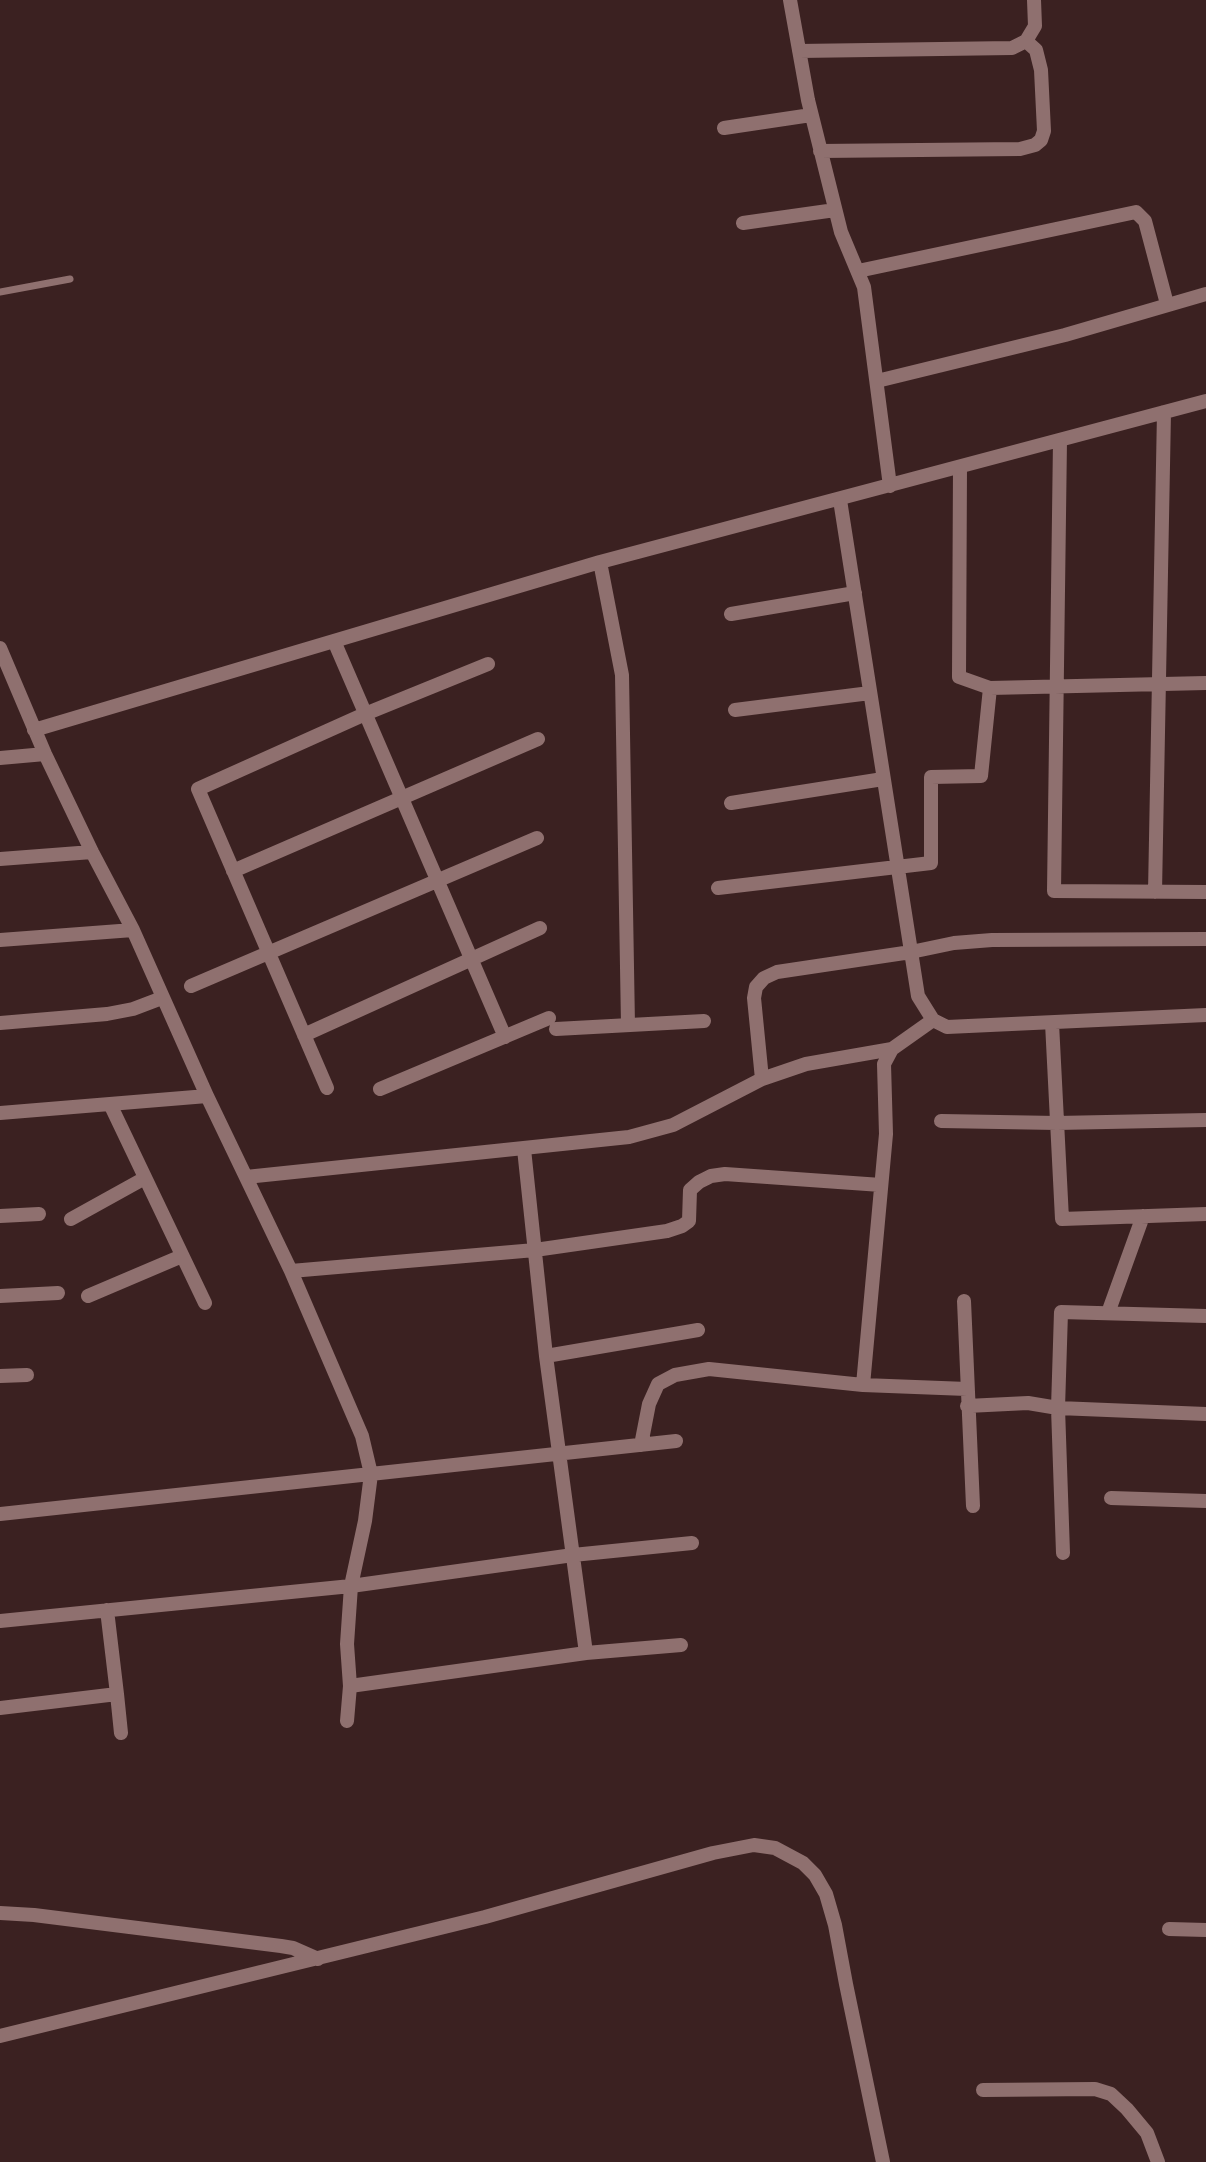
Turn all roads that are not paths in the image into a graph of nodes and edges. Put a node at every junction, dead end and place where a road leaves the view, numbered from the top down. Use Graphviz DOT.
graph roads {
  1 [pos="790,0"];
  2 [pos="1034,0"];
  3 [pos="1026,41"];
  4 [pos="799,51"];
  5 [pos="811,115"];
  6 [pos="724,128"];
  7 [pos="820,151"];
  8 [pos="835,210"];
  9 [pos="743,223"];
  10 [pos="858,271"];
  11 [pos="70,279"];
  12 [pos="0,292"];
  13 [pos="1206,294"];
  14 [pos="1167,304"];
  15 [pos="877,381"];
  16 [pos="1206,401"];
  17 [pos="1164,412"];
  18 [pos="1060,440"];
  19 [pos="960,467"];
  20 [pos="890,486"];
  21 [pos="840,500"];
  22 [pos="600,562"];
  23 [pos="855,593"];
  24 [pos="731,614"];
  25 [pos="334,641"];
  26 [pos="0,648"];
  27 [pos="488,664"];
  28 [pos="1206,683"];
  29 [pos="1160,684"];
  30 [pos="1057,686"];
  31 [pos="990,688"];
  32 [pos="870,693"];
  33 [pos="735,710"];
  34 [pos="365,714"];
  35 [pos="34,730"];
  36 [pos="538,739"];
  37 [pos="45,754"];
  38 [pos="0,758"];
  39 [pos="883,779"];
  40 [pos="401,797"];
  41 [pos="732,803"];
  42 [pos="537,838"];
  43 [pos="92,852"];
  44 [pos="0,859"];
  45 [pos="897,867"];
  46 [pos="233,871"];
  47 [pos="438,882"];
  48 [pos="718,888"];
  49 [pos="1155,892"];
  50 [pos="1206,892"];
  51 [pos="540,929"];
  52 [pos="133,930"];
  53 [pos="1206,939"];
  54 [pos="0,940"];
  55 [pos="911,952"];
  56 [pos="269,954"];
  57 [pos="471,960"];
  58 [pos="191,986"];
  59 [pos="162,998"];
  60 [pos="1206,1015"];
  61 [pos="933,1020"];
  62 [pos="704,1021"];
  63 [pos="0,1023"];
  64 [pos="1052,1023"];
  65 [pos="628,1025"];
  66 [pos="304,1035"];
  67 [pos="505,1037"];
  68 [pos="892,1049"];
  69 [pos="762,1079"];
  70 [pos="327,1088"];
  71 [pos="380,1089"];
  72 [pos="207,1096"];
  73 [pos="110,1104"];
  74 [pos="0,1113"];
  75 [pos="1206,1119"];
  76 [pos="941,1121"];
  77 [pos="1057,1123"];
  78 [pos="524,1149"];
  79 [pos="246,1177"];
  80 [pos="145,1178"];
  81 [pos="881,1185"];
  82 [pos="39,1214"];
  83 [pos="1206,1214"];
  84 [pos="0,1216"];
  85 [pos="1143,1216"];
  86 [pos="71,1219"];
  87 [pos="535,1250"];
  88 [pos="182,1255"];
  89 [pos="291,1271"];
  90 [pos="58,1293"];
  91 [pos="0,1296"];
  92 [pos="88,1296"];
  93 [pos="964,1301"];
  94 [pos="205,1303"];
  95 [pos="1108,1312"];
  96 [pos="1206,1316"];
  97 [pos="698,1330"];
  98 [pos="546,1356"];
  99 [pos="27,1375"];
  100 [pos="0,1376"];
  101 [pos="863,1385"];
  102 [pos="967,1389"];
  103 [pos="967,1406"];
  104 [pos="1058,1408"];
  105 [pos="1206,1414"];
  106 [pos="676,1441"];
  107 [pos="640,1445"];
  108 [pos="559,1453"];
  109 [pos="371,1474"];
  110 [pos="1111,1498"];
  111 [pos="1206,1501"];
  112 [pos="973,1506"];
  113 [pos="0,1514"];
  114 [pos="692,1543"];
  115 [pos="1063,1553"];
  116 [pos="573,1555"];
  117 [pos="351,1586"];
  118 [pos="107,1610"];
  119 [pos="0,1621"];
  120 [pos="681,1645"];
  121 [pos="586,1653"];
  122 [pos="350,1686"];
  123 [pos="117,1694"];
  124 [pos="0,1708"];
  125 [pos="347,1721"];
  126 [pos="121,1733"];
  127 [pos="0,1913"];
  128 [pos="1168,1928"];
  129 [pos="1206,1930"];
  130 [pos="318,1959"];
  131 [pos="0,2036"];
  132 [pos="983,2090"];
  133 [pos="883,2162"];
  134 [pos="1158,2162"];
  1 -- 4 [label="street"];
  2 -- 3 [label="street"];
  3 -- 4 [label="street"];
  3 -- 7 [label="street"];
  4 -- 5 [label="street"];
  5 -- 6 [label="street"];
  5 -- 7 [label="street"];
  7 -- 8 [label="street"];
  8 -- 9 [label="street"];
  8 -- 10 [label="street"];
  10 -- 14 [label="street"];
  10 -- 15 [label="street"];
  11 -- 12 [label="lane"];
  13 -- 14 [label="street"];
  14 -- 15 [label="street"];
  15 -- 20 [label="street"];
  16 -- 17 [label="street"];
  17 -- 18 [label="street"];
  17 -- 29 [label="street"];
  18 -- 19 [label="street"];
  18 -- 30 [label="street"];
  19 -- 20 [label="street"];
  19 -- 31 [label="street"];
  20 -- 21 [label="street"];
  21 -- 22 [label="street"];
  21 -- 23 [label="street"];
  22 -- 25 [label="street"];
  22 -- 65 [label="street"];
  23 -- 24 [label="street"];
  23 -- 32 [label="street"];
  25 -- 34 [label="street"];
  25 -- 35 [label="street"];
  26 -- 35 [label="street"];
  27 -- 34 [label="street"];
  28 -- 29 [label="street"];
  29 -- 30 [label="street"];
  29 -- 49 [label="street"];
  30 -- 31 [label="street"];
  30 -- 49 [label="street"];
  31 -- 45 [label="street"];
  32 -- 33 [label="street"];
  32 -- 39 [label="street"];
  34 -- 40 [label="street"];
  34 -- 46 [label="street"];
  35 -- 37 [label="street"];
  36 -- 40 [label="street"];
  37 -- 38 [label="street"];
  37 -- 43 [label="street"];
  39 -- 41 [label="street"];
  39 -- 45 [label="street"];
  40 -- 46 [label="street"];
  40 -- 47 [label="street"];
  42 -- 47 [label="street"];
  43 -- 44 [label="street"];
  43 -- 52 [label="street"];
  45 -- 48 [label="street"];
  45 -- 55 [label="street"];
  46 -- 56 [label="street"];
  47 -- 56 [label="street"];
  47 -- 57 [label="street"];
  49 -- 50 [label="street"];
  51 -- 57 [label="street"];
  52 -- 54 [label="street"];
  52 -- 59 [label="street"];
  53 -- 55 [label="street"];
  55 -- 61 [label="street"];
  55 -- 69 [label="street"];
  56 -- 58 [label="street"];
  56 -- 66 [label="street"];
  57 -- 66 [label="street"];
  57 -- 67 [label="street"];
  59 -- 63 [label="street"];
  59 -- 72 [label="street"];
  60 -- 64 [label="street"];
  61 -- 64 [label="street"];
  61 -- 68 [label="street"];
  62 -- 65 [label="street"];
  64 -- 77 [label="street"];
  65 -- 67 [label="street"];
  66 -- 70 [label="street"];
  67 -- 71 [label="street"];
  68 -- 69 [label="street"];
  68 -- 81 [label="street"];
  69 -- 78 [label="street"];
  72 -- 73 [label="street"];
  72 -- 79 [label="street"];
  73 -- 74 [label="street"];
  73 -- 80 [label="street"];
  75 -- 77 [label="street"];
  76 -- 77 [label="street"];
  77 -- 85 [label="street"];
  78 -- 79 [label="street"];
  78 -- 87 [label="street"];
  79 -- 89 [label="street"];
  80 -- 86 [label="street"];
  80 -- 88 [label="street"];
  81 -- 87 [label="street"];
  81 -- 101 [label="street"];
  82 -- 84 [label="street"];
  83 -- 85 [label="street"];
  85 -- 95 [label="street"];
  87 -- 89 [label="street"];
  87 -- 98 [label="street"];
  88 -- 92 [label="street"];
  88 -- 94 [label="street"];
  89 -- 109 [label="street"];
  90 -- 91 [label="street"];
  93 -- 102 [label="street"];
  95 -- 96 [label="street"];
  95 -- 104 [label="street"];
  97 -- 98 [label="street"];
  98 -- 108 [label="street"];
  99 -- 100 [label="street"];
  101 -- 102 [label="street"];
  101 -- 107 [label="street"];
  102 -- 103 [label="street"];
  103 -- 104 [label="street"];
  103 -- 112 [label="street"];
  104 -- 105 [label="street"];
  104 -- 115 [label="street"];
  106 -- 107 [label="street"];
  107 -- 108 [label="street"];
  108 -- 109 [label="street"];
  108 -- 116 [label="street"];
  109 -- 113 [label="street"];
  109 -- 117 [label="street"];
  110 -- 111 [label="street"];
  114 -- 116 [label="street"];
  116 -- 117 [label="street"];
  116 -- 121 [label="street"];
  117 -- 118 [label="street"];
  117 -- 122 [label="street"];
  118 -- 119 [label="street"];
  118 -- 123 [label="street"];
  120 -- 121 [label="street"];
  121 -- 122 [label="street"];
  122 -- 125 [label="street"];
  123 -- 124 [label="street"];
  123 -- 126 [label="street"];
  127 -- 130 [label="street"];
  128 -- 129 [label="street"];
  130 -- 131 [label="street"];
  130 -- 133 [label="street"];
  132 -- 134 [label="street"];
}
